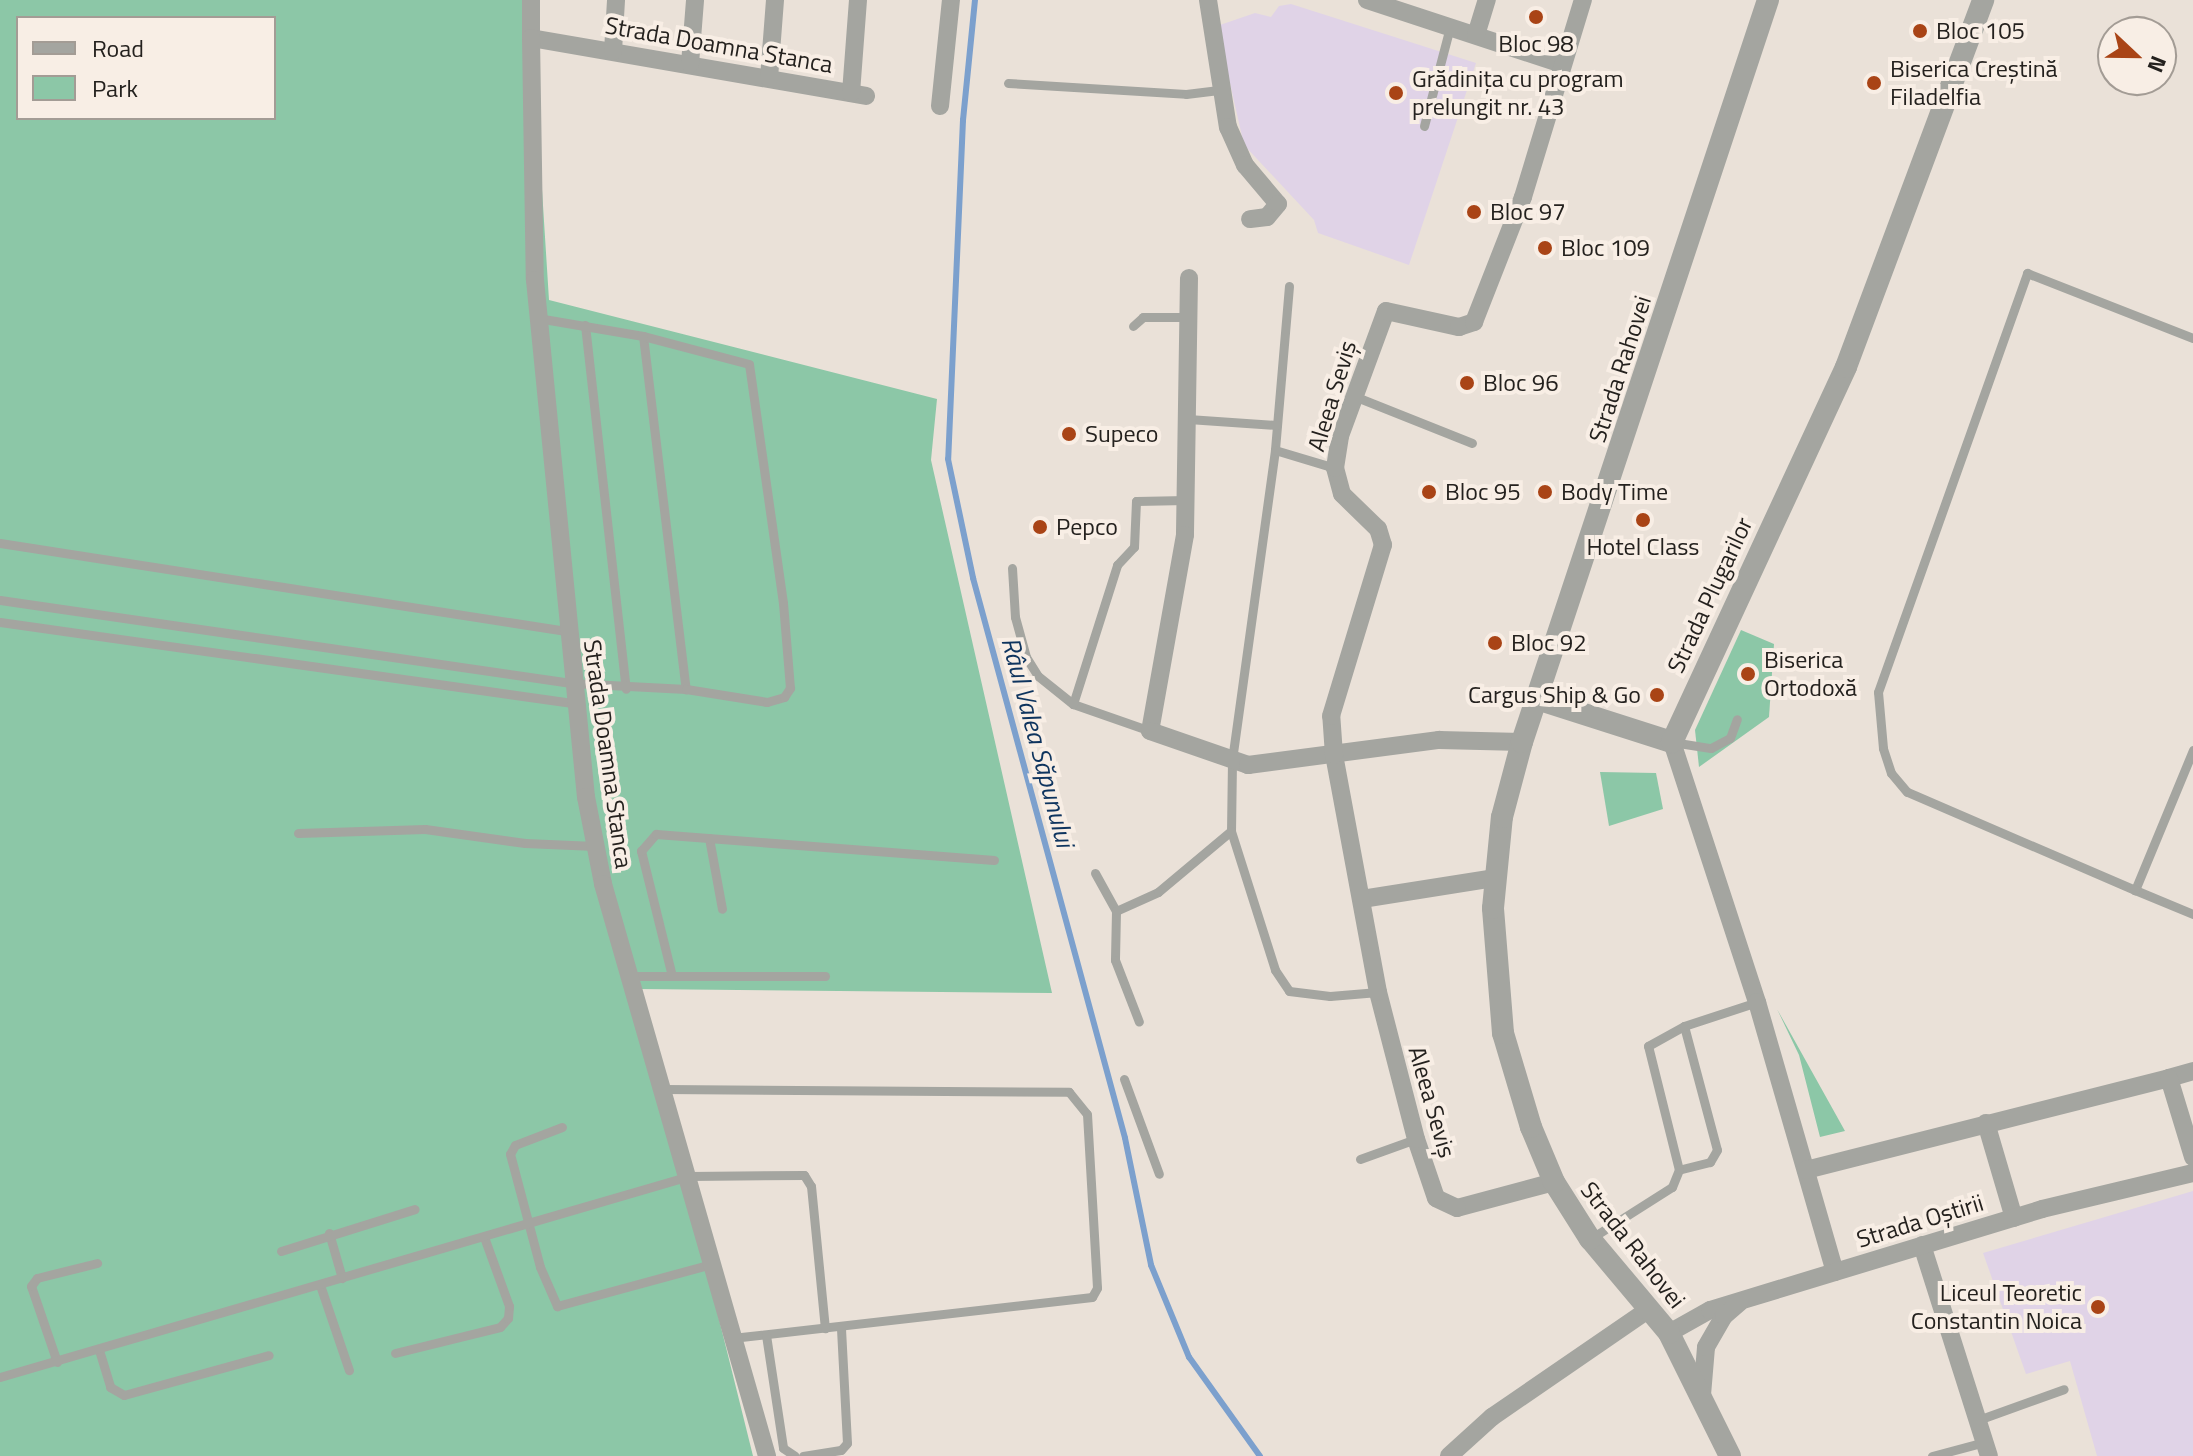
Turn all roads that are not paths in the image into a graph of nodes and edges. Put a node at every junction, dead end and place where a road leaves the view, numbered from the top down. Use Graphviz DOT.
graph roads {
  1 [pos="531,0"];
  2 [pos="616,0"];
  3 [pos="695,0"];
  4 [pos="775,0"];
  5 [pos="858,0"];
  6 [pos="951,0"];
  7 [pos="1208,0"];
  8 [pos="1367,0"];
  9 [pos="1487,0"];
  10 [pos="1583,0"];
  11 [pos="1768,0"];
  12 [pos="1983,0"];
  13 [pos="1450,27"];
  14 [pos="1476,35"];
  15 [pos="531,38"];
  16 [pos="613,51"];
  17 [pos="690,64"];
  18 [pos="1562,64"];
  19 [pos="769,78"];
  20 [pos="1008,83"];
  21 [pos="1221,90"];
  22 [pos="940,106"];
  23 [pos="1424,126"];
  24 [pos="1250,219"];
  25 [pos="1189,278"];
  26 [pos="1289,286"];
  27 [pos="1188,317"];
  28 [pos="538,318"];
  29 [pos="585,325"];
  30 [pos="1133,326"];
  31 [pos="643,336"];
  32 [pos="2193,338"];
  33 [pos="1354,396"];
  34 [pos="1188,419"];
  35 [pos="1277,425"];
  36 [pos="1472,443"];
  37 [pos="1275,450"];
  38 [pos="1335,468"];
  39 [pos="1186,500"];
  40 [pos="0,543"];
  41 [pos="1012,568"];
  42 [pos="0,600"];
  43 [pos="0,622"];
  44 [pos="566,631"];
  45 [pos="571,683"];
  46 [pos="626,689"];
  47 [pos="686,689"];
  48 [pos="1537,699"];
  49 [pos="572,703"];
  50 [pos="1073,704"];
  51 [pos="1737,719"];
  52 [pos="1150,731"];
  53 [pos="1522,742"];
  54 [pos="1672,742"];
  55 [pos="2193,750"];
  56 [pos="1334,755"];
  57 [pos="1232,761"];
  58 [pos="1231,831"];
  59 [pos="298,833"];
  60 [pos="709,838"];
  61 [pos="595,846"];
  62 [pos="994,860"];
  63 [pos="1095,873"];
  64 [pos="1495,878"];
  65 [pos="2135,890"];
  66 [pos="1362,899"];
  67 [pos="722,909"];
  68 [pos="1116,911"];
  69 [pos="2193,914"];
  70 [pos="671,972"];
  71 [pos="632,976"];
  72 [pos="825,976"];
  73 [pos="1378,992"];
  74 [pos="1757,1002"];
  75 [pos="1139,1022"];
  76 [pos="1684,1026"];
  77 [pos="2193,1071"];
  78 [pos="2169,1078"];
  79 [pos="1124,1079"];
  80 [pos="664,1089"];
  81 [pos="1986,1123"];
  82 [pos="562,1127"];
  83 [pos="1416,1139"];
  84 [pos="2193,1157"];
  85 [pos="1360,1159"];
  86 [pos="1679,1170"];
  87 [pos="1806,1170"];
  88 [pos="2193,1173"];
  89 [pos="1159,1174"];
  90 [pos="689,1176"];
  91 [pos="1554,1182"];
  92 [pos="415,1209"];
  93 [pos="2014,1218"];
  94 [pos="527,1224"];
  95 [pos="329,1233"];
  96 [pos="484,1237"];
  97 [pos="1590,1239"];
  98 [pos="1922,1245"];
  99 [pos="281,1251"];
  100 [pos="97,1263"];
  101 [pos="712,1264"];
  102 [pos="1835,1272"];
  103 [pos="342,1278"];
  104 [pos="320,1285"];
  105 [pos="1742,1300"];
  106 [pos="1649,1309"];
  107 [pos="841,1327"];
  108 [pos="825,1328"];
  109 [pos="1669,1333"];
  110 [pos="766,1335"];
  111 [pos="734,1338"];
  112 [pos="99,1350"];
  113 [pos="395,1353"];
  114 [pos="269,1355"];
  115 [pos="57,1362"];
  116 [pos="349,1370"];
  117 [pos="0,1377"];
  118 [pos="2064,1389"];
  119 [pos="1702,1395"];
  120 [pos="1978,1420"];
  121 [pos="1987,1449"];
  122 [pos="1722,1453"];
  123 [pos="767,1456"];
  124 [pos="795,1456"];
  125 [pos="803,1456"];
  126 [pos="1449,1456"];
  127 [pos="1932,1456"];
  1 -- 15 [label="street, Strada Doamna Stanca"];
  2 -- 16 [label="street"];
  3 -- 17 [label="street"];
  4 -- 19 [label="street"];
  5 -- 19 [label="street, Strada Doamna Stanca"];
  6 -- 22 [label="street"];
  7 -- 21 [label="street"];
  8 -- 13 [label="street"];
  9 -- 14 [label="street"];
  10 -- 18 [label="street"];
  11 -- 48 [label="street, Strada Rahovei"];
  12 -- 54 [label="street, Strada Plugarilor"];
  13 -- 14 [label="street"];
  13 -- 23 [label="lane"];
  14 -- 18 [label="street"];
  15 -- 16 [label="street, Strada Doamna Stanca"];
  15 -- 28 [label="street, Strada Doamna Stanca"];
  16 -- 17 [label="street, Strada Doamna Stanca"];
  17 -- 19 [label="street, Strada Doamna Stanca"];
  18 -- 33 [label="street, Aleea Seviș"];
  20 -- 21 [label="lane"];
  21 -- 24 [label="street"];
  25 -- 27 [label="street"];
  26 -- 35 [label="lane"];
  27 -- 30 [label="lane"];
  27 -- 34 [label="street"];
  28 -- 29 [label="lane"];
  28 -- 44 [label="street, Strada Doamna Stanca"];
  29 -- 31 [label="lane"];
  29 -- 46 [label="lane"];
  31 -- 47 [label="lane"];
  31 -- 47 [label="lane"];
  32 -- 65 [label="lane"];
  33 -- 36 [label="lane"];
  33 -- 38 [label="street, Aleea Seviș"];
  34 -- 35 [label="lane"];
  34 -- 39 [label="street"];
  35 -- 37 [label="lane"];
  37 -- 38 [label="lane"];
  37 -- 57 [label="lane"];
  38 -- 56 [label="street, Aleea Seviș"];
  39 -- 50 [label="lane"];
  39 -- 52 [label="street"];
  40 -- 44 [label="lane"];
  41 -- 50 [label="lane"];
  42 -- 45 [label="lane"];
  43 -- 49 [label="lane"];
  44 -- 45 [label="street, Strada Doamna Stanca"];
  45 -- 46 [label="lane"];
  45 -- 49 [label="street, Strada Doamna Stanca"];
  46 -- 47 [label="lane"];
  48 -- 53 [label="street, Strada Rahovei"];
  48 -- 54 [label="street"];
  49 -- 61 [label="street, Strada Doamna Stanca"];
  50 -- 52 [label="lane"];
  51 -- 54 [label="lane"];
  52 -- 57 [label="street"];
  53 -- 56 [label="street"];
  53 -- 64 [label="street, Strada Rahovei"];
  54 -- 74 [label="street"];
  55 -- 65 [label="lane"];
  56 -- 57 [label="street"];
  56 -- 66 [label="street, Aleea Seviș"];
  57 -- 58 [label="lane"];
  58 -- 68 [label="lane"];
  58 -- 73 [label="lane"];
  59 -- 61 [label="lane"];
  60 -- 62 [label="lane"];
  60 -- 67 [label="lane"];
  60 -- 70 [label="lane"];
  61 -- 71 [label="street, Strada Doamna Stanca"];
  63 -- 68 [label="lane"];
  64 -- 66 [label="street"];
  64 -- 91 [label="street, Strada Rahovei"];
  65 -- 69 [label="lane"];
  66 -- 73 [label="street, Aleea Seviș"];
  68 -- 75 [label="lane"];
  70 -- 71 [label="lane"];
  70 -- 72 [label="lane"];
  71 -- 80 [label="street, Strada Doamna Stanca"];
  73 -- 83 [label="street, Aleea Seviș"];
  74 -- 76 [label="lane"];
  74 -- 87 [label="street"];
  76 -- 86 [label="lane"];
  76 -- 86 [label="lane"];
  77 -- 78 [label="street"];
  78 -- 81 [label="street"];
  78 -- 84 [label="street"];
  79 -- 89 [label="lane"];
  80 -- 90 [label="street, Strada Doamna Stanca"];
  80 -- 107 [label="lane"];
  81 -- 87 [label="street"];
  81 -- 93 [label="street"];
  82 -- 94 [label="lane"];
  83 -- 85 [label="lane"];
  83 -- 91 [label="street, Aleea Seviș"];
  86 -- 97 [label="lane"];
  87 -- 102 [label="street"];
  88 -- 93 [label="street, Strada Oștirii"];
  90 -- 94 [label="lane"];
  90 -- 101 [label="street, Strada Doamna Stanca"];
  90 -- 108 [label="lane"];
  91 -- 97 [label="street, Strada Rahovei"];
  92 -- 95 [label="lane"];
  93 -- 98 [label="street, Strada Oștirii"];
  94 -- 96 [label="lane"];
  94 -- 101 [label="lane"];
  95 -- 99 [label="lane"];
  95 -- 103 [label="lane"];
  96 -- 103 [label="lane"];
  96 -- 113 [label="lane"];
  97 -- 106 [label="street, Strada Rahovei"];
  98 -- 102 [label="street, Strada Oștirii"];
  98 -- 120 [label="street"];
  100 -- 115 [label="lane"];
  101 -- 111 [label="street, Strada Doamna Stanca"];
  102 -- 105 [label="street, Strada Oștirii"];
  103 -- 104 [label="lane"];
  104 -- 112 [label="lane"];
  104 -- 116 [label="lane"];
  105 -- 109 [label="street, Strada Oștirii"];
  105 -- 119 [label="street"];
  106 -- 109 [label="street, Strada Rahovei"];
  106 -- 126 [label="street"];
  107 -- 108 [label="lane"];
  107 -- 125 [label="lane"];
  108 -- 110 [label="lane"];
  109 -- 119 [label="street, Strada Rahovei"];
  110 -- 111 [label="lane"];
  110 -- 124 [label="lane"];
  111 -- 123 [label="street, Strada Doamna Stanca"];
  112 -- 114 [label="lane"];
  112 -- 115 [label="lane"];
  115 -- 117 [label="lane"];
  118 -- 120 [label="lane"];
  119 -- 122 [label="street, Strada Rahovei"];
  120 -- 121 [label="street"];
  121 -- 127 [label="lane"];
}
